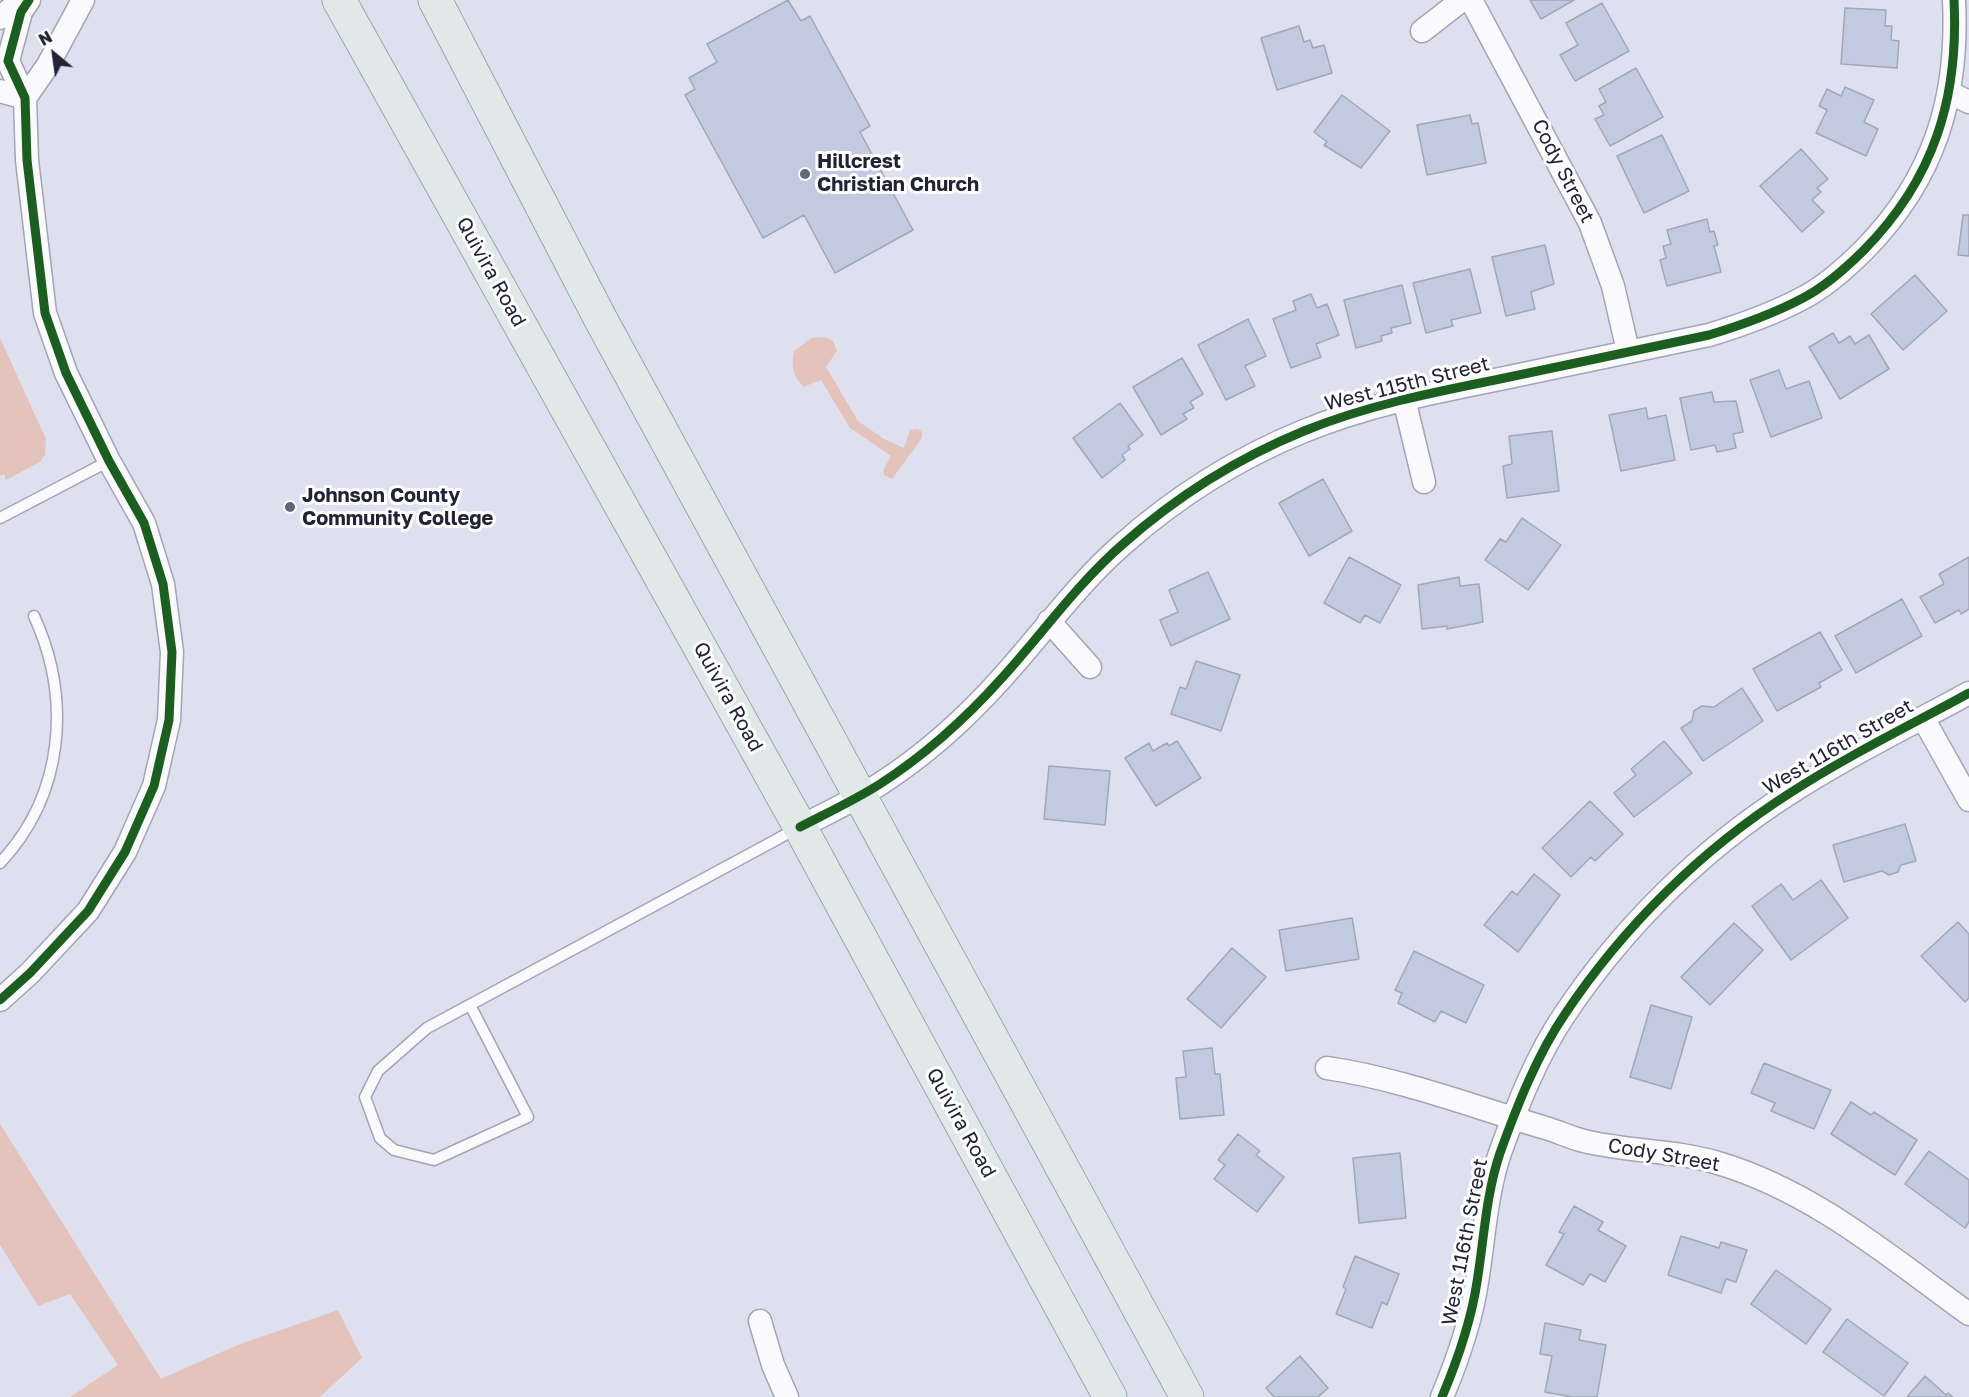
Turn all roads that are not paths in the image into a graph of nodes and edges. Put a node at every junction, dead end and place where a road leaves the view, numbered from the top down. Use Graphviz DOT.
graph roads {
  1 [pos="21,0"];
  2 [pos="29,0"];
  3 [pos="83,0"];
  4 [pos="339,0"];
  5 [pos="435,0"];
  6 [pos="1462,0"];
  7 [pos="1471,0"];
  8 [pos="1954,0"];
  9 [pos="0,18"];
  10 [pos="1422,31"];
  11 [pos="0,91"];
  12 [pos="25,98"];
  13 [pos="1959,98"];
  14 [pos="1629,351"];
  15 [pos="1404,399"];
  16 [pos="110,461"];
  17 [pos="1424,482"];
  18 [pos="0,518"];
  19 [pos="34,616"];
  20 [pos="1049,621"];
  21 [pos="1090,667"];
  22 [pos="1969,693"];
  23 [pos="1923,718"];
  24 [pos="859,796"];
  25 [pos="1969,800"];
  26 [pos="800,826"];
  27 [pos="0,863"];
  28 [pos="0,1000"];
  29 [pos="470,1005"];
  30 [pos="1327,1068"];
  31 [pos="1513,1119"];
  32 [pos="1969,1314"];
  33 [pos="760,1321"];
  34 [pos="787,1397"];
  35 [pos="1110,1397"];
  36 [pos="1187,1397"];
  37 [pos="1442,1397"];
  1 -- 9 [label="street"];
  2 -- 12 [label="street"];
  3 -- 12 [label="street"];
  4 -- 26 [label="main road, Quivira Road"];
  5 -- 24 [label="main road"];
  6 -- 10 [label="street"];
  7 -- 14 [label="street, Cody Street"];
  8 -- 13 [label="street, West 115th Street"];
  11 -- 12 [label="street"];
  12 -- 16 [label="street"];
  13 -- 14 [label="street, West 115th Street"];
  14 -- 15 [label="street, West 115th Street"];
  15 -- 17 [label="street, West 115th Street"];
  15 -- 20 [label="street, West 115th Street"];
  16 -- 18 [label="lane"];
  16 -- 28 [label="street"];
  19 -- 27 [label="lane"];
  20 -- 21 [label="street"];
  20 -- 24 [label="street, West 115th Street"];
  22 -- 23 [label="street, West 116th Street"];
  23 -- 25 [label="street"];
  23 -- 31 [label="street, West 116th Street"];
  24 -- 26 [label="street, West 115th Street"];
  24 -- 36 [label="main road"];
  26 -- 29 [label="lane"];
  26 -- 35 [label="main road, Quivira Road"];
  29 -- 29 [label="lane"];
  30 -- 31 [label="street, Cody Street"];
  31 -- 32 [label="street, Cody Street"];
  31 -- 37 [label="street, West 116th Street"];
  33 -- 34 [label="street"];
}
